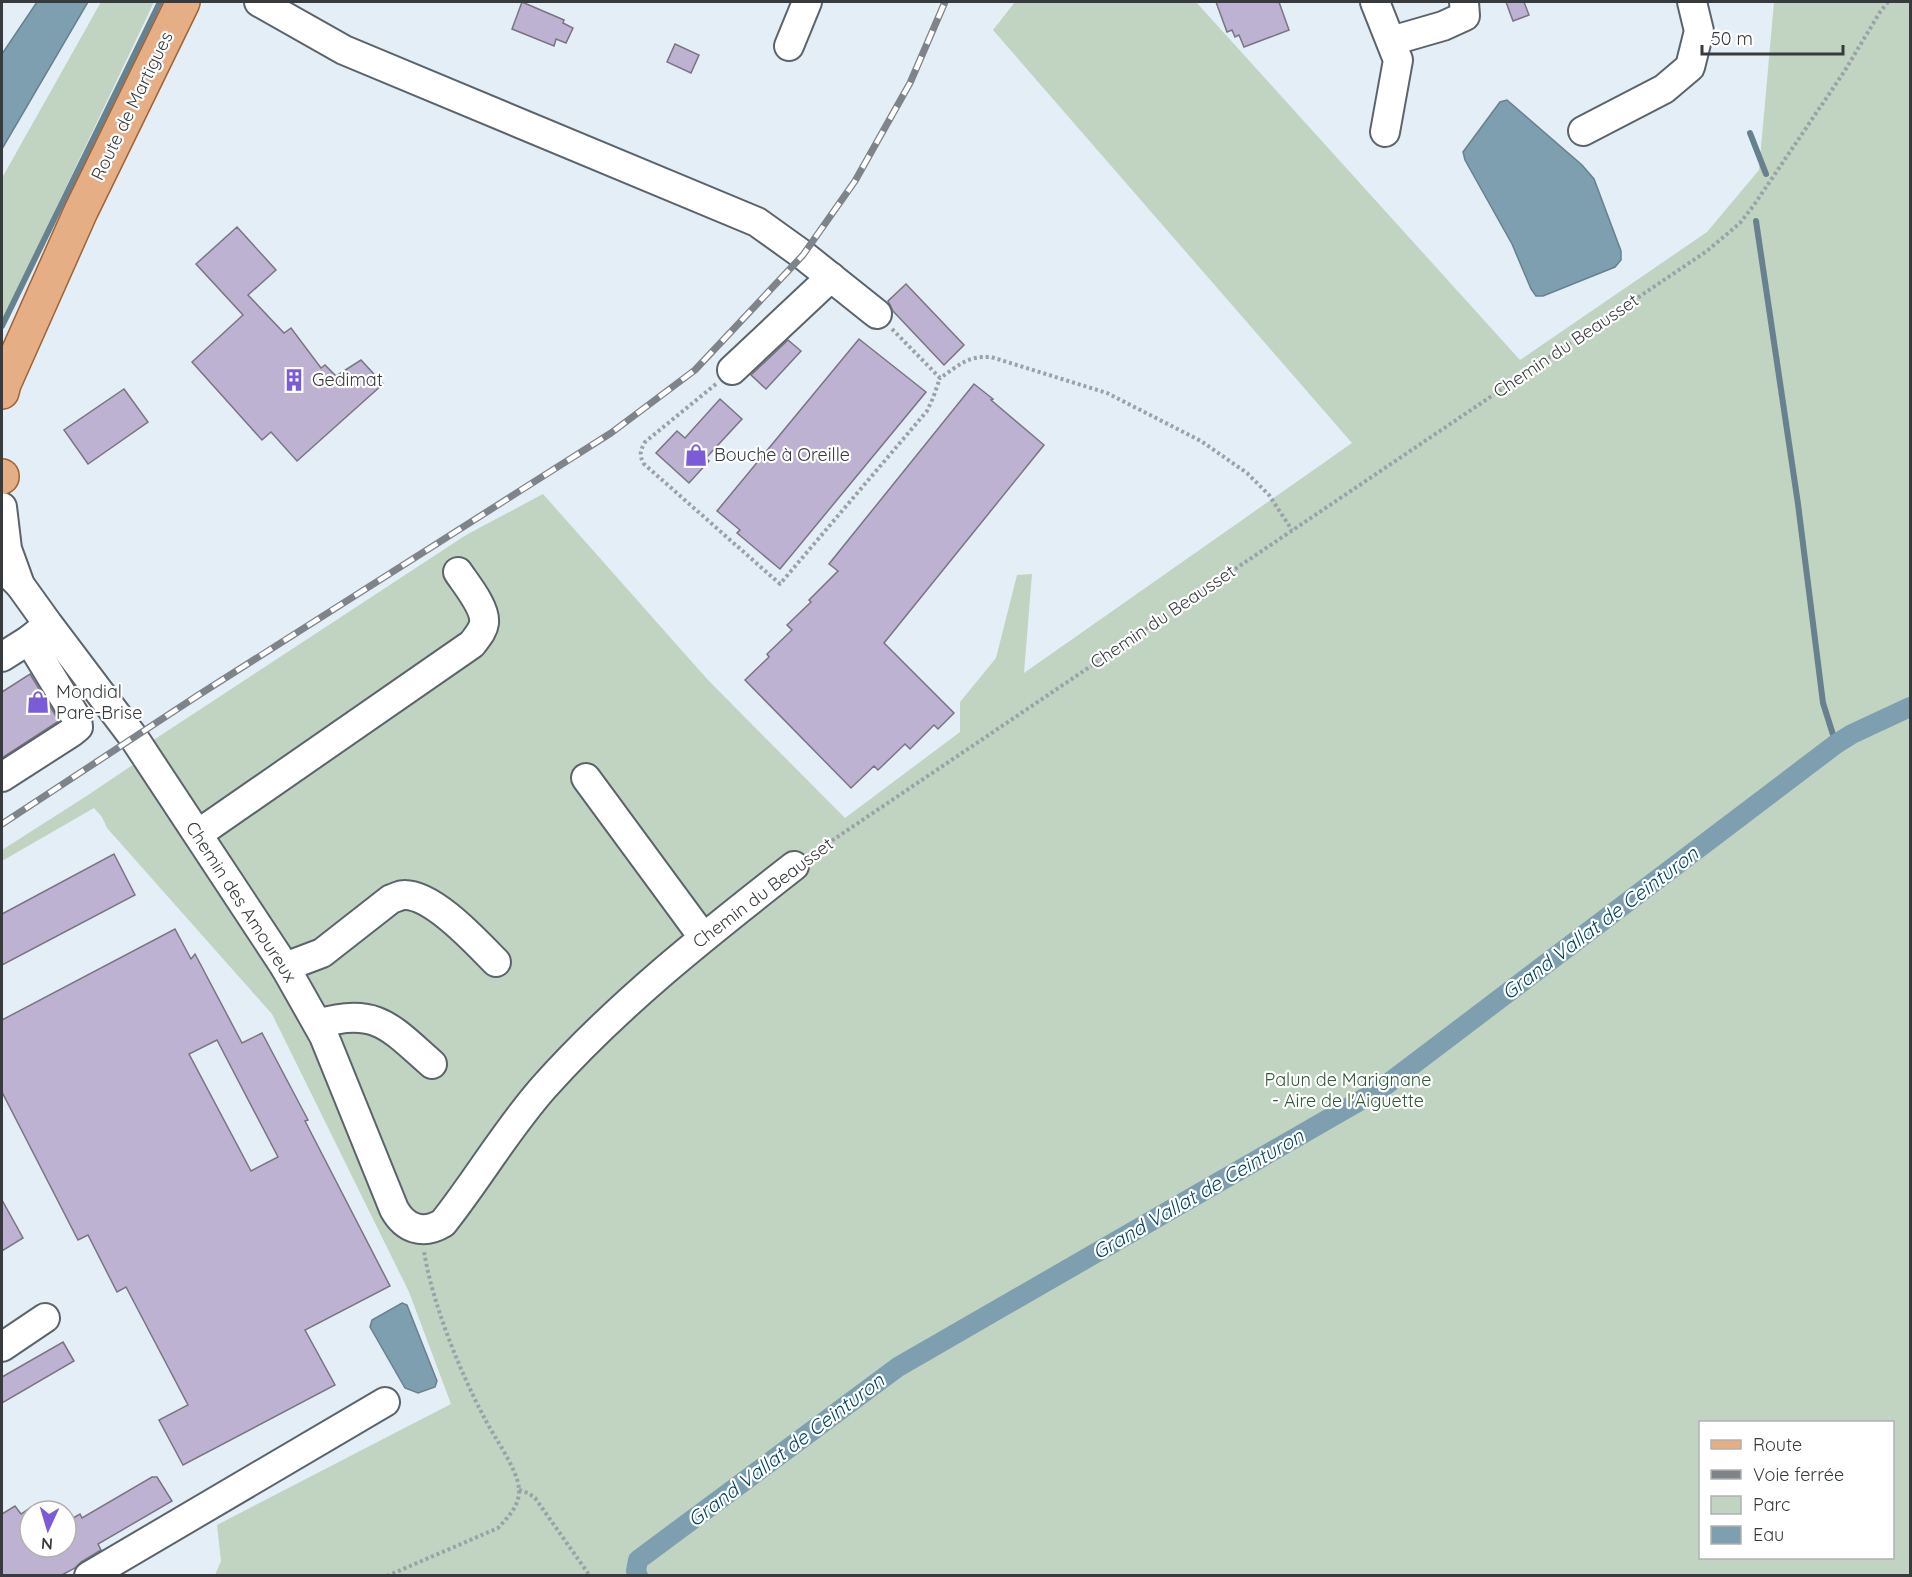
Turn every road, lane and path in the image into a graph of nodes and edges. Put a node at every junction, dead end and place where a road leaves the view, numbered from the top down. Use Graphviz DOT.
graph roads {
  1 [pos="183,2"];
  2 [pos="259,2"];
  3 [pos="807,2"];
  4 [pos="1375,2"];
  5 [pos="1464,2"];
  6 [pos="1692,2"];
  7 [pos="1888,2"];
  8 [pos="1390,41"];
  9 [pos="789,46"];
  10 [pos="1583,131"];
  11 [pos="1385,132"];
  12 [pos="81,211"];
  13 [pos="831,277"];
  14 [pos="877,314"];
  15 [pos="2,353"];
  16 [pos="732,370"];
  17 [pos="940,378"];
  18 [pos="2,392"];
  19 [pos="2,507"];
  20 [pos="1292,530"];
  21 [pos="458,572"];
  22 [pos="11,576"];
  23 [pos="38,632"];
  24 [pos="2,657"];
  25 [pos="2,777"];
  26 [pos="585,778"];
  27 [pos="198,834"];
  28 [pos="794,866"];
  29 [pos="703,937"];
  30 [pos="496,963"];
  31 [pos="285,967"];
  32 [pos="318,1024"];
  33 [pos="432,1064"];
  34 [pos="427,1230"];
  35 [pos="45,1318"];
  36 [pos="2,1347"];
  37 [pos="385,1402"];
  38 [pos="519,1490"];
  39 [pos="89,1575"];
  40 [pos="387,1575"];
  41 [pos="590,1575"];
  1 -- 12 [label="main road, Route de Martigues"];
  2 -- 13 [label="street"];
  3 -- 9 [label="street"];
  4 -- 8 [label="street"];
  5 -- 8 [label="street"];
  6 -- 10 [label="street"];
  7 -- 20 [label="path, Chemin du Beausset"];
  8 -- 11 [label="street"];
  12 -- 15 [label="main road, Route de Martigues"];
  12 -- 18 [label="main road, Route de Martigues"];
  13 -- 14 [label="street"];
  13 -- 16 [label="street"];
  14 -- 17 [label="path"];
  16 -- 17 [label="path"];
  17 -- 20 [label="path"];
  19 -- 22 [label="street, Chemin des Amoureux"];
  20 -- 28 [label="path, Chemin du Beausset"];
  21 -- 27 [label="street"];
  22 -- 23 [label="street, Chemin des Amoureux"];
  23 -- 24 [label="street"];
  23 -- 25 [label="street"];
  23 -- 27 [label="street, Chemin des Amoureux"];
  26 -- 29 [label="street"];
  27 -- 31 [label="street, Chemin des Amoureux"];
  28 -- 29 [label="street, Chemin du Beausset"];
  29 -- 34 [label="street, Chemin du Beausset"];
  30 -- 31 [label="street"];
  31 -- 32 [label="street, Chemin des Amoureux"];
  32 -- 33 [label="street"];
  32 -- 34 [label="street, Chemin des Amoureux"];
  34 -- 38 [label="path"];
  35 -- 36 [label="street"];
  37 -- 39 [label="street"];
  38 -- 40 [label="path"];
  38 -- 41 [label="path"];
}
